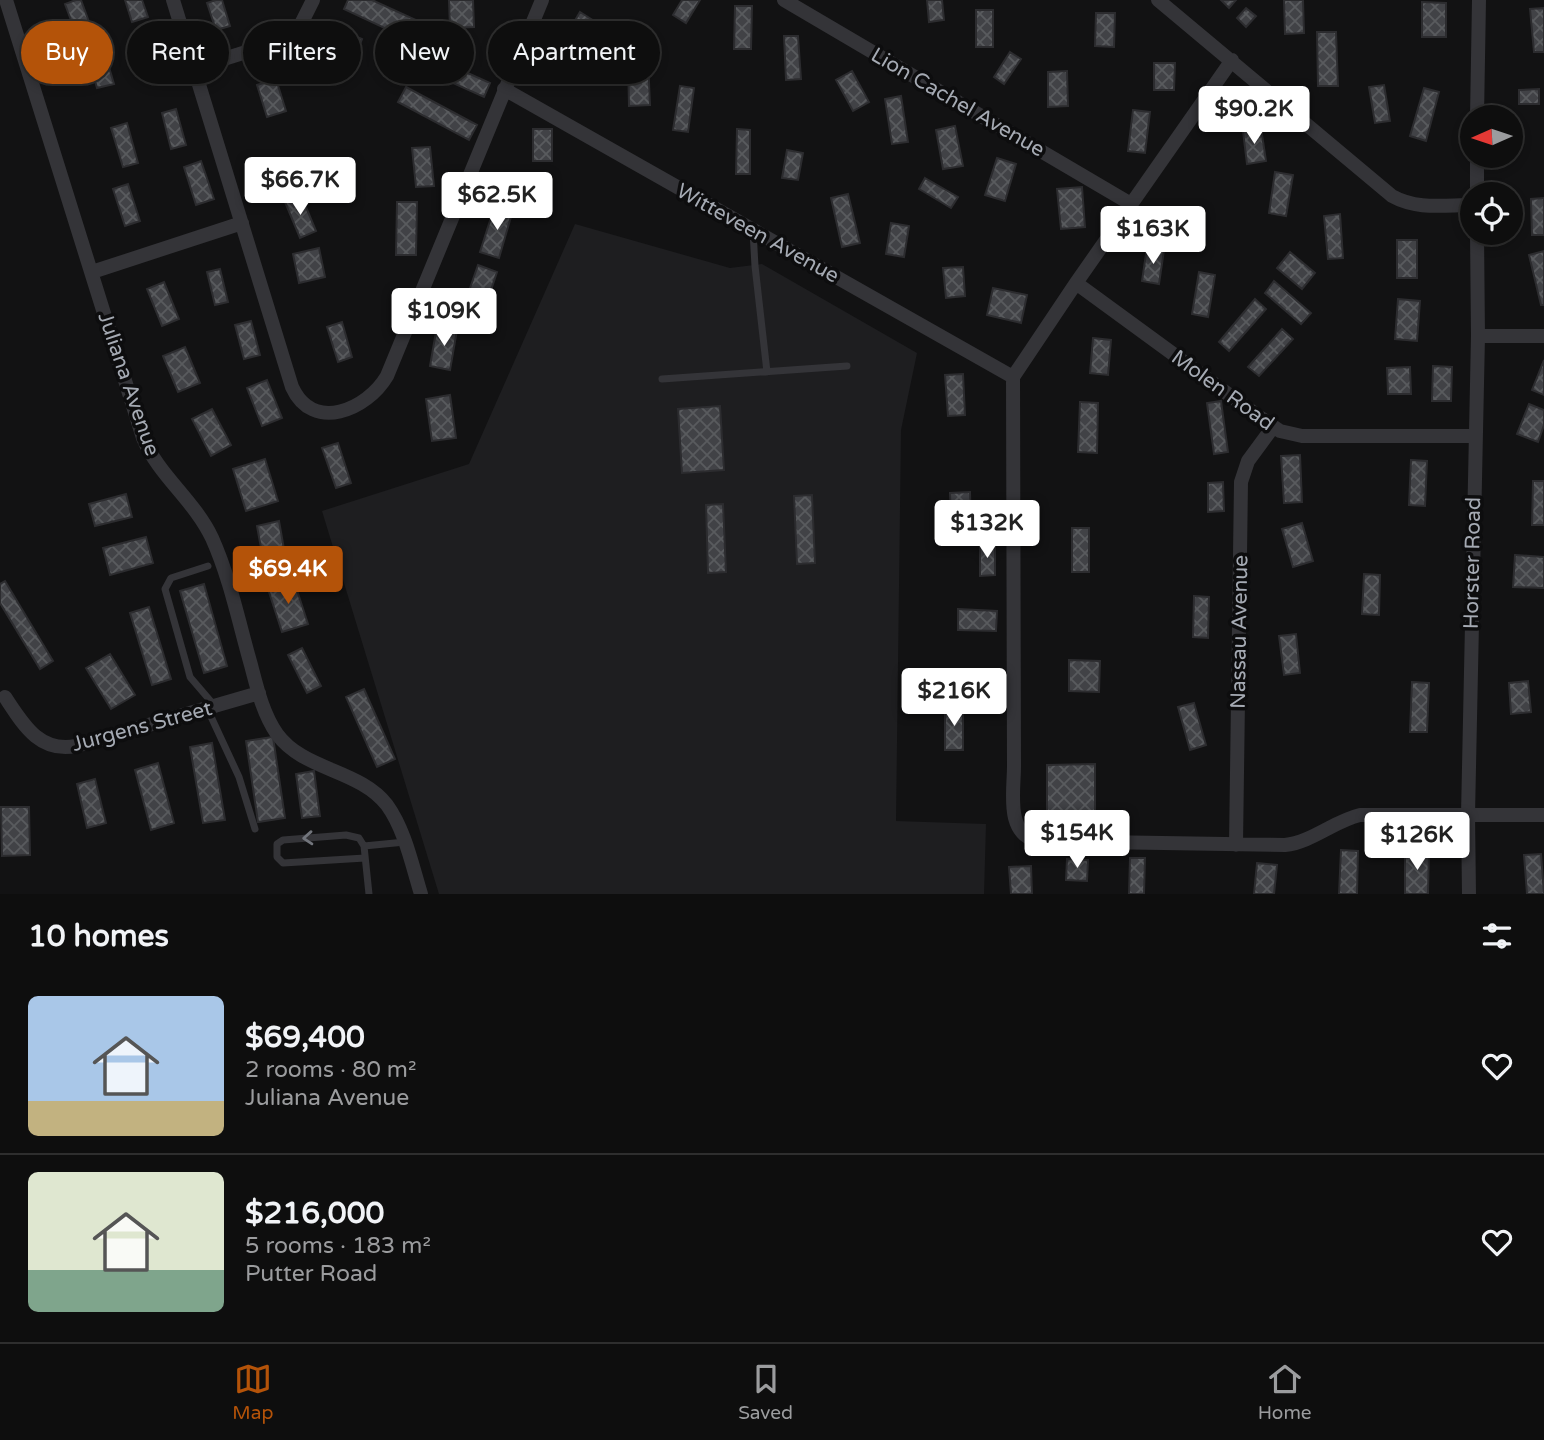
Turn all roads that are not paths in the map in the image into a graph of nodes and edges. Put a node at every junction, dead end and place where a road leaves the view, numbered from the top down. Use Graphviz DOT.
graph roads {
  1 [pos="6,0"];
  2 [pos="173,0"];
  3 [pos="313,0"];
  4 [pos="542,0"];
  5 [pos="784,0"];
  6 [pos="1158,0"];
  7 [pos="1479,0"];
  8 [pos="180,21"];
  9 [pos="229,57"];
  10 [pos="1232,60"];
  11 [pos="200,84"];
  12 [pos="504,89"];
  13 [pos="1477,105"];
  14 [pos="1131,204"];
  15 [pos="1460,205"];
  16 [pos="242,223"];
  17 [pos="753,231"];
  18 [pos="1477,245"];
  19 [pos="92,272"];
  20 [pos="1076,283"];
  21 [pos="1478,336"];
  22 [pos="1544,336"];
  23 [pos="846,366"];
  24 [pos="767,372"];
  25 [pos="1013,377"];
  26 [pos="662,380"];
  27 [pos="1273,427"];
  28 [pos="1474,436"];
  29 [pos="208,566"];
  30 [pos="258,693"];
  31 [pos="5,697"];
  32 [pos="210,707"];
  33 [pos="1468,815"];
  34 [pos="1544,815"];
  35 [pos="254,829"];
  36 [pos="405,842"];
  37 [pos="1236,845"];
  38 [pos="364,846"];
  39 [pos="365,858"];
  40 [pos="369,894"];
  41 [pos="421,894"];
  42 [pos="1469,894"];
  1 -- 19 [label="street, Juliana Avenue"];
  2 -- 8 [label="street"];
  3 -- 9 [label="street"];
  4 -- 12 [label="street"];
  5 -- 14 [label="street, Lion Cachel Avenue"];
  6 -- 10 [label="street"];
  7 -- 13 [label="street"];
  10 -- 14 [label="street"];
  10 -- 15 [label="street"];
  11 -- 16 [label="street"];
  12 -- 16 [label="street"];
  12 -- 17 [label="street, Witteveen Avenue"];
  14 -- 20 [label="street"];
  16 -- 19 [label="street"];
  17 -- 24 [label="lane"];
  17 -- 25 [label="street, Witteveen Avenue"];
  18 -- 21 [label="street, Horster Road"];
  19 -- 30 [label="street, Juliana Avenue"];
  20 -- 25 [label="street"];
  20 -- 27 [label="street, Molen Road"];
  21 -- 22 [label="street"];
  21 -- 28 [label="street, Horster Road"];
  23 -- 24 [label="lane"];
  24 -- 26 [label="lane"];
  25 -- 37 [label="street"];
  27 -- 28 [label="street, Molen Road"];
  27 -- 37 [label="street, Nassau Avenue"];
  28 -- 33 [label="street, Horster Road"];
  29 -- 32 [label="lane"];
  30 -- 32 [label="street, Jurgens Street"];
  30 -- 36 [label="street, Juliana Avenue"];
  31 -- 32 [label="street, Jurgens Street"];
  32 -- 35 [label="lane"];
  33 -- 34 [label="street"];
  33 -- 37 [label="street"];
  33 -- 42 [label="street, Horster Road"];
  36 -- 38 [label="lane"];
  36 -- 41 [label="street, Juliana Avenue"];
  38 -- 39 [label="lane"];
  38 -- 39 [label="lane, one-way"];
  39 -- 40 [label="lane"];
}
